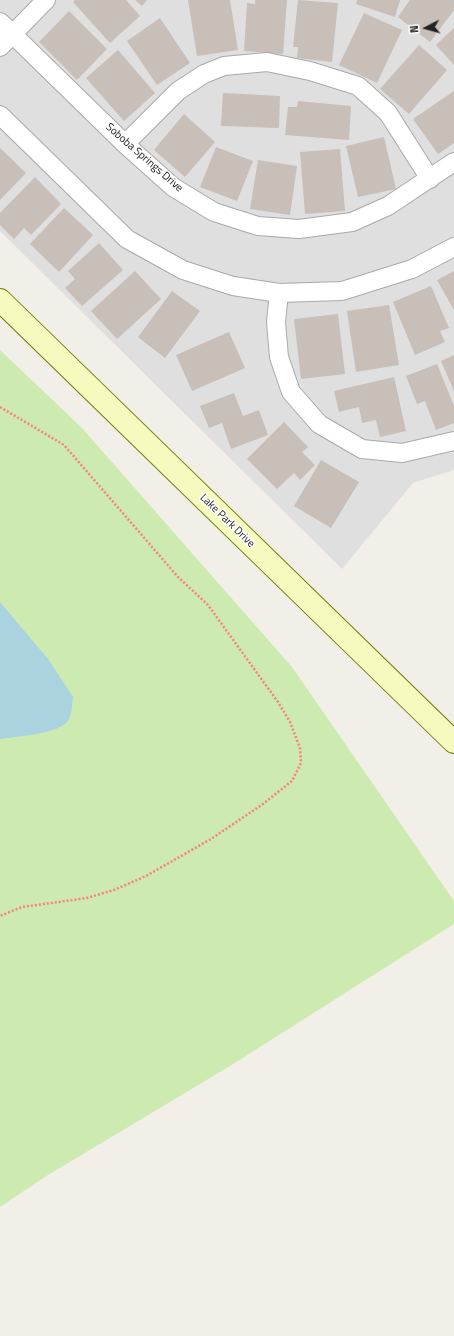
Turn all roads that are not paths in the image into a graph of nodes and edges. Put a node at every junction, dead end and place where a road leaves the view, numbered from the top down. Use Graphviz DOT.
graph roads {
  1 [pos="46,0"];
  2 [pos="4,34"];
  3 [pos="0,116"];
  4 [pos="125,144"];
  5 [pos="454,162"];
  6 [pos="430,179"];
  7 [pos="454,246"];
  8 [pos="279,293"];
  9 [pos="0,300"];
  10 [pos="454,441"];
  11 [pos="454,742"];
  1 -- 2 [label="street, Soboba Springs Drive"];
  2 -- 4 [label="street, Soboba Springs Drive"];
  3 -- 8 [label="street"];
  4 -- 6 [label="street, Soboba Springs Drive"];
  4 -- 6 [label="street"];
  5 -- 6 [label="street, Soboba Springs Drive"];
  7 -- 8 [label="street"];
  8 -- 10 [label="street"];
  9 -- 11 [label="street, Lake Park Drive"];
}
